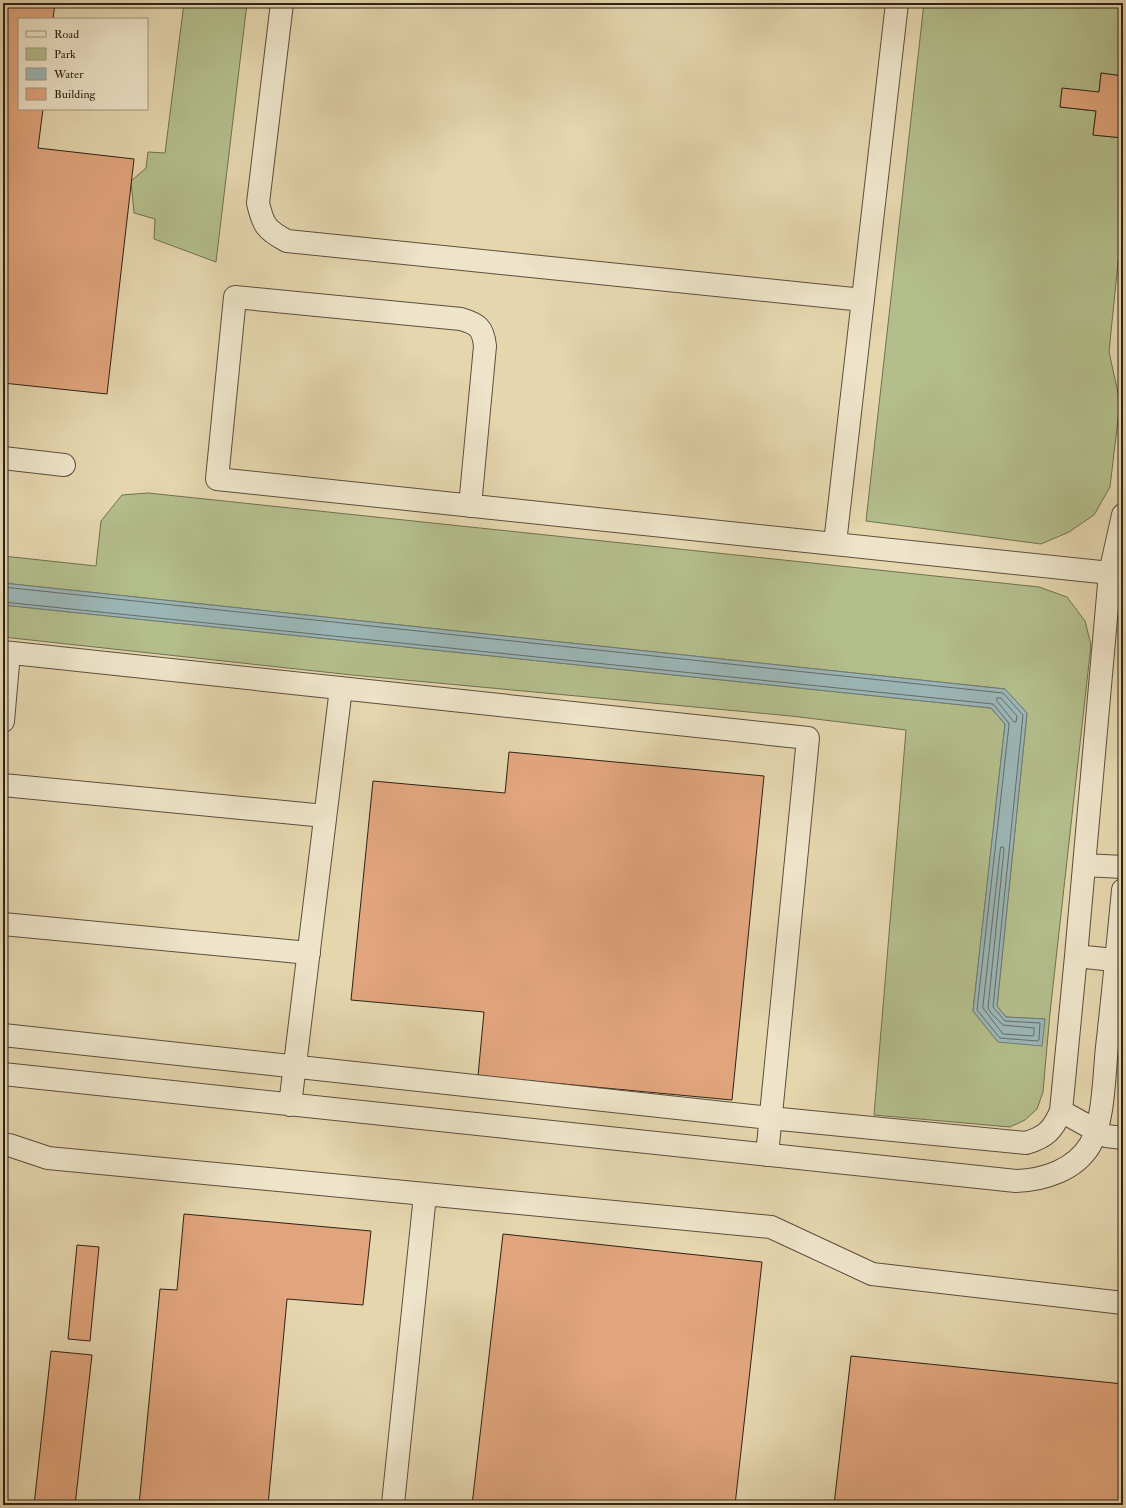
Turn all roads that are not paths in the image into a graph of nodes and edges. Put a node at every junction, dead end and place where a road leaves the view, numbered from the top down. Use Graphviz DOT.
graph roads {
  1 [pos="282,3"];
  2 [pos="897,3"];
  3 [pos="863,300"];
  4 [pos="3,458"];
  5 [pos="64,465"];
  6 [pos="470,506"];
  7 [pos="1123,515"];
  8 [pos="834,544"];
  9 [pos="1117,571"];
  10 [pos="6,653"];
  11 [pos="341,688"];
  12 [pos="3,721"];
  13 [pos="3,785"];
  14 [pos="325,816"];
  15 [pos="1084,865"];
  16 [pos="1123,867"];
  17 [pos="1123,890"];
  18 [pos="3,924"];
  19 [pos="309,953"];
  20 [pos="1076,956"];
  21 [pos="1120,961"];
  22 [pos="3,1035"];
  23 [pos="295,1066"];
  24 [pos="3,1074"];
  25 [pos="290,1105"];
  26 [pos="1061,1111"];
  27 [pos="770,1118"];
  28 [pos="1097,1131"];
  29 [pos="1123,1138"];
  30 [pos="3,1145"];
  31 [pos="767,1155"];
  32 [pos="425,1195"];
  33 [pos="1123,1303"];
  34 [pos="393,1504"];
  1 -- 3 [label="lane"];
  2 -- 3 [label="lane"];
  3 -- 8 [label="lane"];
  4 -- 5 [label="lane"];
  6 -- 6 [label="lane"];
  6 -- 8 [label="lane"];
  7 -- 9 [label="lane"];
  8 -- 9 [label="lane"];
  9 -- 15 [label="lane"];
  10 -- 11 [label="lane"];
  10 -- 12 [label="lane"];
  11 -- 14 [label="lane"];
  11 -- 27 [label="lane"];
  13 -- 14 [label="lane"];
  14 -- 19 [label="lane"];
  15 -- 16 [label="lane"];
  15 -- 20 [label="lane"];
  17 -- 21 [label="lane"];
  18 -- 19 [label="lane"];
  19 -- 23 [label="lane"];
  20 -- 21 [label="lane"];
  20 -- 26 [label="lane"];
  21 -- 28 [label="lane"];
  22 -- 23 [label="lane"];
  23 -- 25 [label="lane"];
  23 -- 27 [label="lane"];
  24 -- 25 [label="lane"];
  25 -- 31 [label="lane"];
  26 -- 27 [label="lane"];
  26 -- 28 [label="lane"];
  27 -- 31 [label="lane"];
  28 -- 29 [label="lane"];
  28 -- 31 [label="lane"];
  30 -- 32 [label="lane"];
  32 -- 33 [label="lane"];
  32 -- 34 [label="lane"];
}
